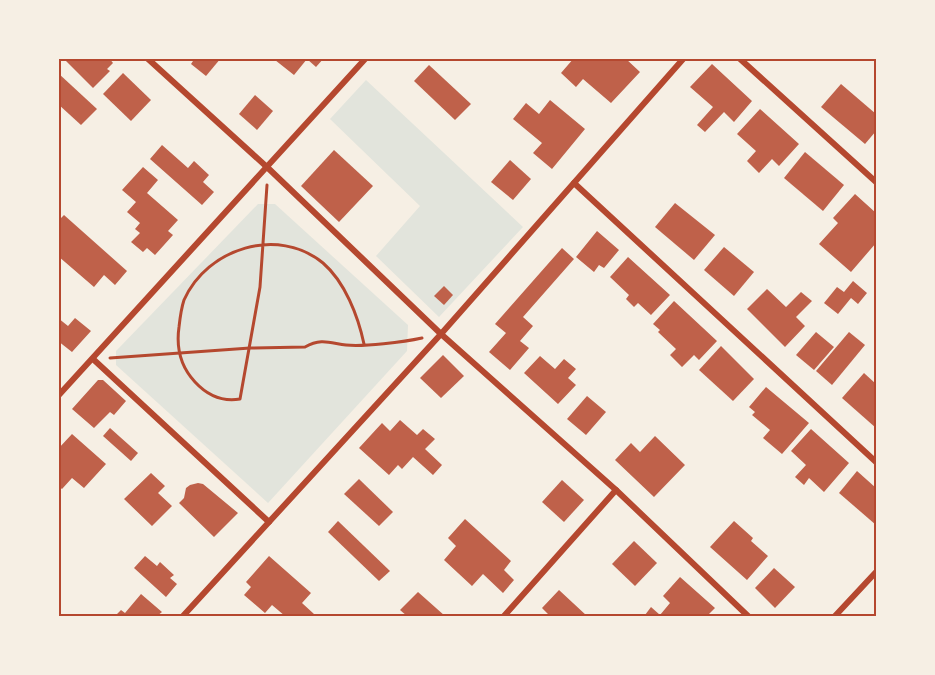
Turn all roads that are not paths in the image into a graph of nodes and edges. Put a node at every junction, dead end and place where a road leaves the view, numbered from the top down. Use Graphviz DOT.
graph roads {
  1 [pos="147,58"];
  2 [pos="366,58"];
  3 [pos="684,58"];
  4 [pos="739,58"];
  5 [pos="268,168"];
  6 [pos="876,182"];
  7 [pos="574,183"];
  8 [pos="441,334"];
  9 [pos="93,359"];
  10 [pos="58,396"];
  11 [pos="876,462"];
  12 [pos="616,490"];
  13 [pos="269,522"];
  14 [pos="876,572"];
  15 [pos="183,616"];
  16 [pos="504,616"];
  17 [pos="748,616"];
  18 [pos="836,616"];
  1 -- 5 [label="street"];
  2 -- 5 [label="street"];
  3 -- 7 [label="street"];
  4 -- 6 [label="street"];
  5 -- 8 [label="street"];
  5 -- 9 [label="street"];
  7 -- 8 [label="street"];
  7 -- 11 [label="street"];
  8 -- 12 [label="street"];
  8 -- 13 [label="street"];
  9 -- 10 [label="street"];
  9 -- 13 [label="street"];
  12 -- 16 [label="street"];
  12 -- 17 [label="street"];
  13 -- 15 [label="street"];
  14 -- 18 [label="street"];
}
